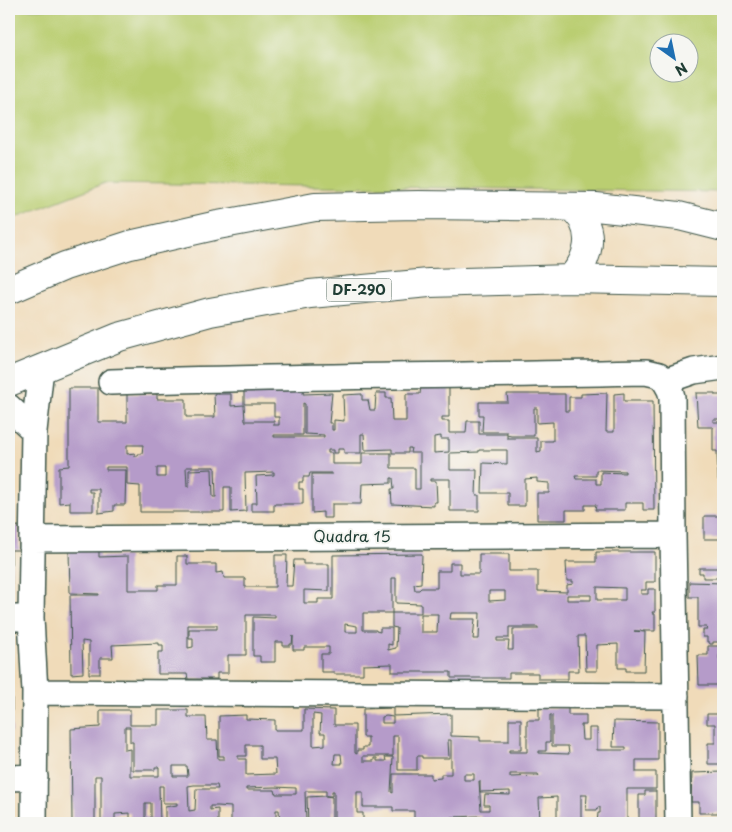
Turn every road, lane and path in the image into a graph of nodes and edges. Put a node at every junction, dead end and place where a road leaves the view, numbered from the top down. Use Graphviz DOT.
graph roads {
  1 [pos="572,207"];
  2 [pos="723,227"];
  3 [pos="570,279"];
  4 [pos="723,282"];
  5 [pos="9,290"];
  6 [pos="721,364"];
  7 [pos="41,368"];
  8 [pos="666,381"];
  9 [pos="9,382"];
  10 [pos="111,382"];
  11 [pos="9,407"];
  12 [pos="34,431"];
  13 [pos="673,535"];
  14 [pos="32,539"];
  15 [pos="20,618"];
  16 [pos="36,692"];
  17 [pos="676,696"];
  18 [pos="35,777"];
  19 [pos="9,778"];
  20 [pos="34,823"];
  21 [pos="678,823"];
  1 -- 2 [label="highway"];
  1 -- 3 [label="highway"];
  1 -- 5 [label="highway"];
  3 -- 4 [label="highway, DF-290"];
  3 -- 7 [label="highway, DF-290"];
  6 -- 8 [label="street"];
  7 -- 9 [label="highway, DF-290"];
  7 -- 12 [label="street"];
  8 -- 10 [label="street"];
  8 -- 13 [label="street"];
  11 -- 12 [label="street"];
  12 -- 14 [label="street"];
  13 -- 14 [label="street, Quadra 15"];
  13 -- 17 [label="street"];
  14 -- 15 [label="street"];
  15 -- 16 [label="street"];
  16 -- 17 [label="street"];
  16 -- 18 [label="street"];
  17 -- 21 [label="street"];
  18 -- 19 [label="street"];
  18 -- 20 [label="street"];
}
